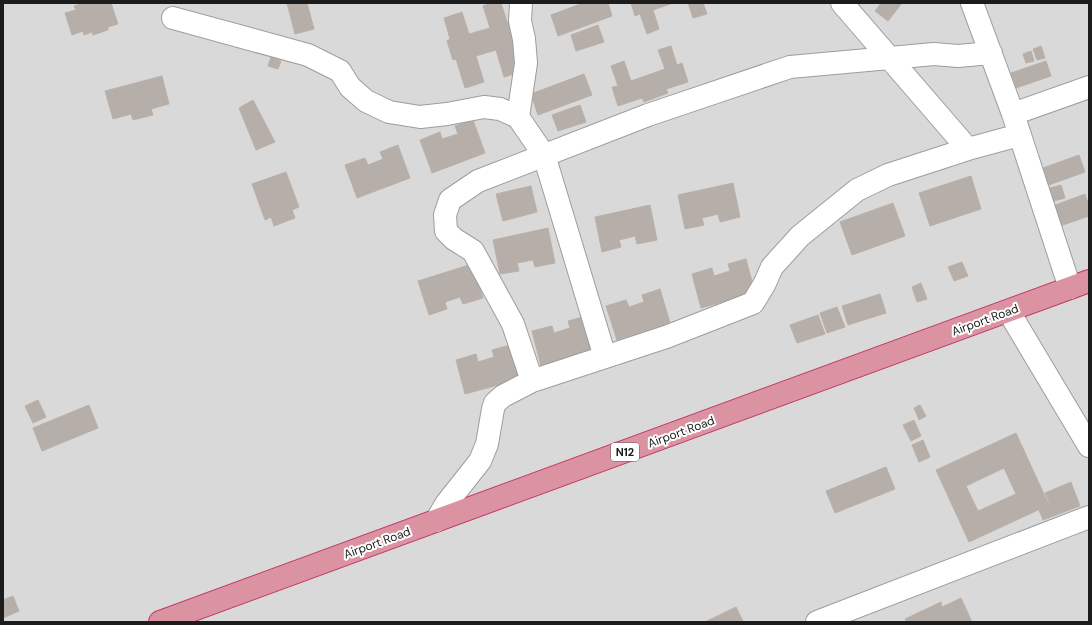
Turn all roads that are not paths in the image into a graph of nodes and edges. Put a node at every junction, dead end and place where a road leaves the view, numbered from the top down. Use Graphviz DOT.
graph roads {
  1 [pos="522,3"];
  2 [pos="842,3"];
  3 [pos="972,3"];
  4 [pos="173,18"];
  5 [pos="991,53"];
  6 [pos="888,58"];
  7 [pos="1089,87"];
  8 [pos="1013,114"];
  9 [pos="518,117"];
  10 [pos="1019,135"];
  11 [pos="968,149"];
  12 [pos="544,155"];
  13 [pos="1080,285"];
  14 [pos="1009,312"];
  15 [pos="605,357"];
  16 [pos="532,380"];
  17 [pos="1089,446"];
  18 [pos="1089,516"];
  19 [pos="436,521"];
  20 [pos="160,622"];
  21 [pos="817,622"];
  1 -- 9 [label="street"];
  2 -- 6 [label="street"];
  3 -- 5 [label="street"];
  4 -- 9 [label="street"];
  5 -- 6 [label="street"];
  5 -- 8 [label="street"];
  6 -- 11 [label="street"];
  6 -- 12 [label="street"];
  7 -- 8 [label="street"];
  8 -- 10 [label="street"];
  9 -- 12 [label="street"];
  10 -- 11 [label="street"];
  10 -- 13 [label="street"];
  11 -- 15 [label="street"];
  12 -- 15 [label="street"];
  12 -- 16 [label="street"];
  13 -- 14 [label="highway, Airport Road / N12"];
  14 -- 17 [label="street"];
  14 -- 19 [label="highway, Airport Road / N12"];
  15 -- 16 [label="street"];
  16 -- 19 [label="street"];
  18 -- 21 [label="street"];
  19 -- 20 [label="highway, Airport Road / N12"];
}
